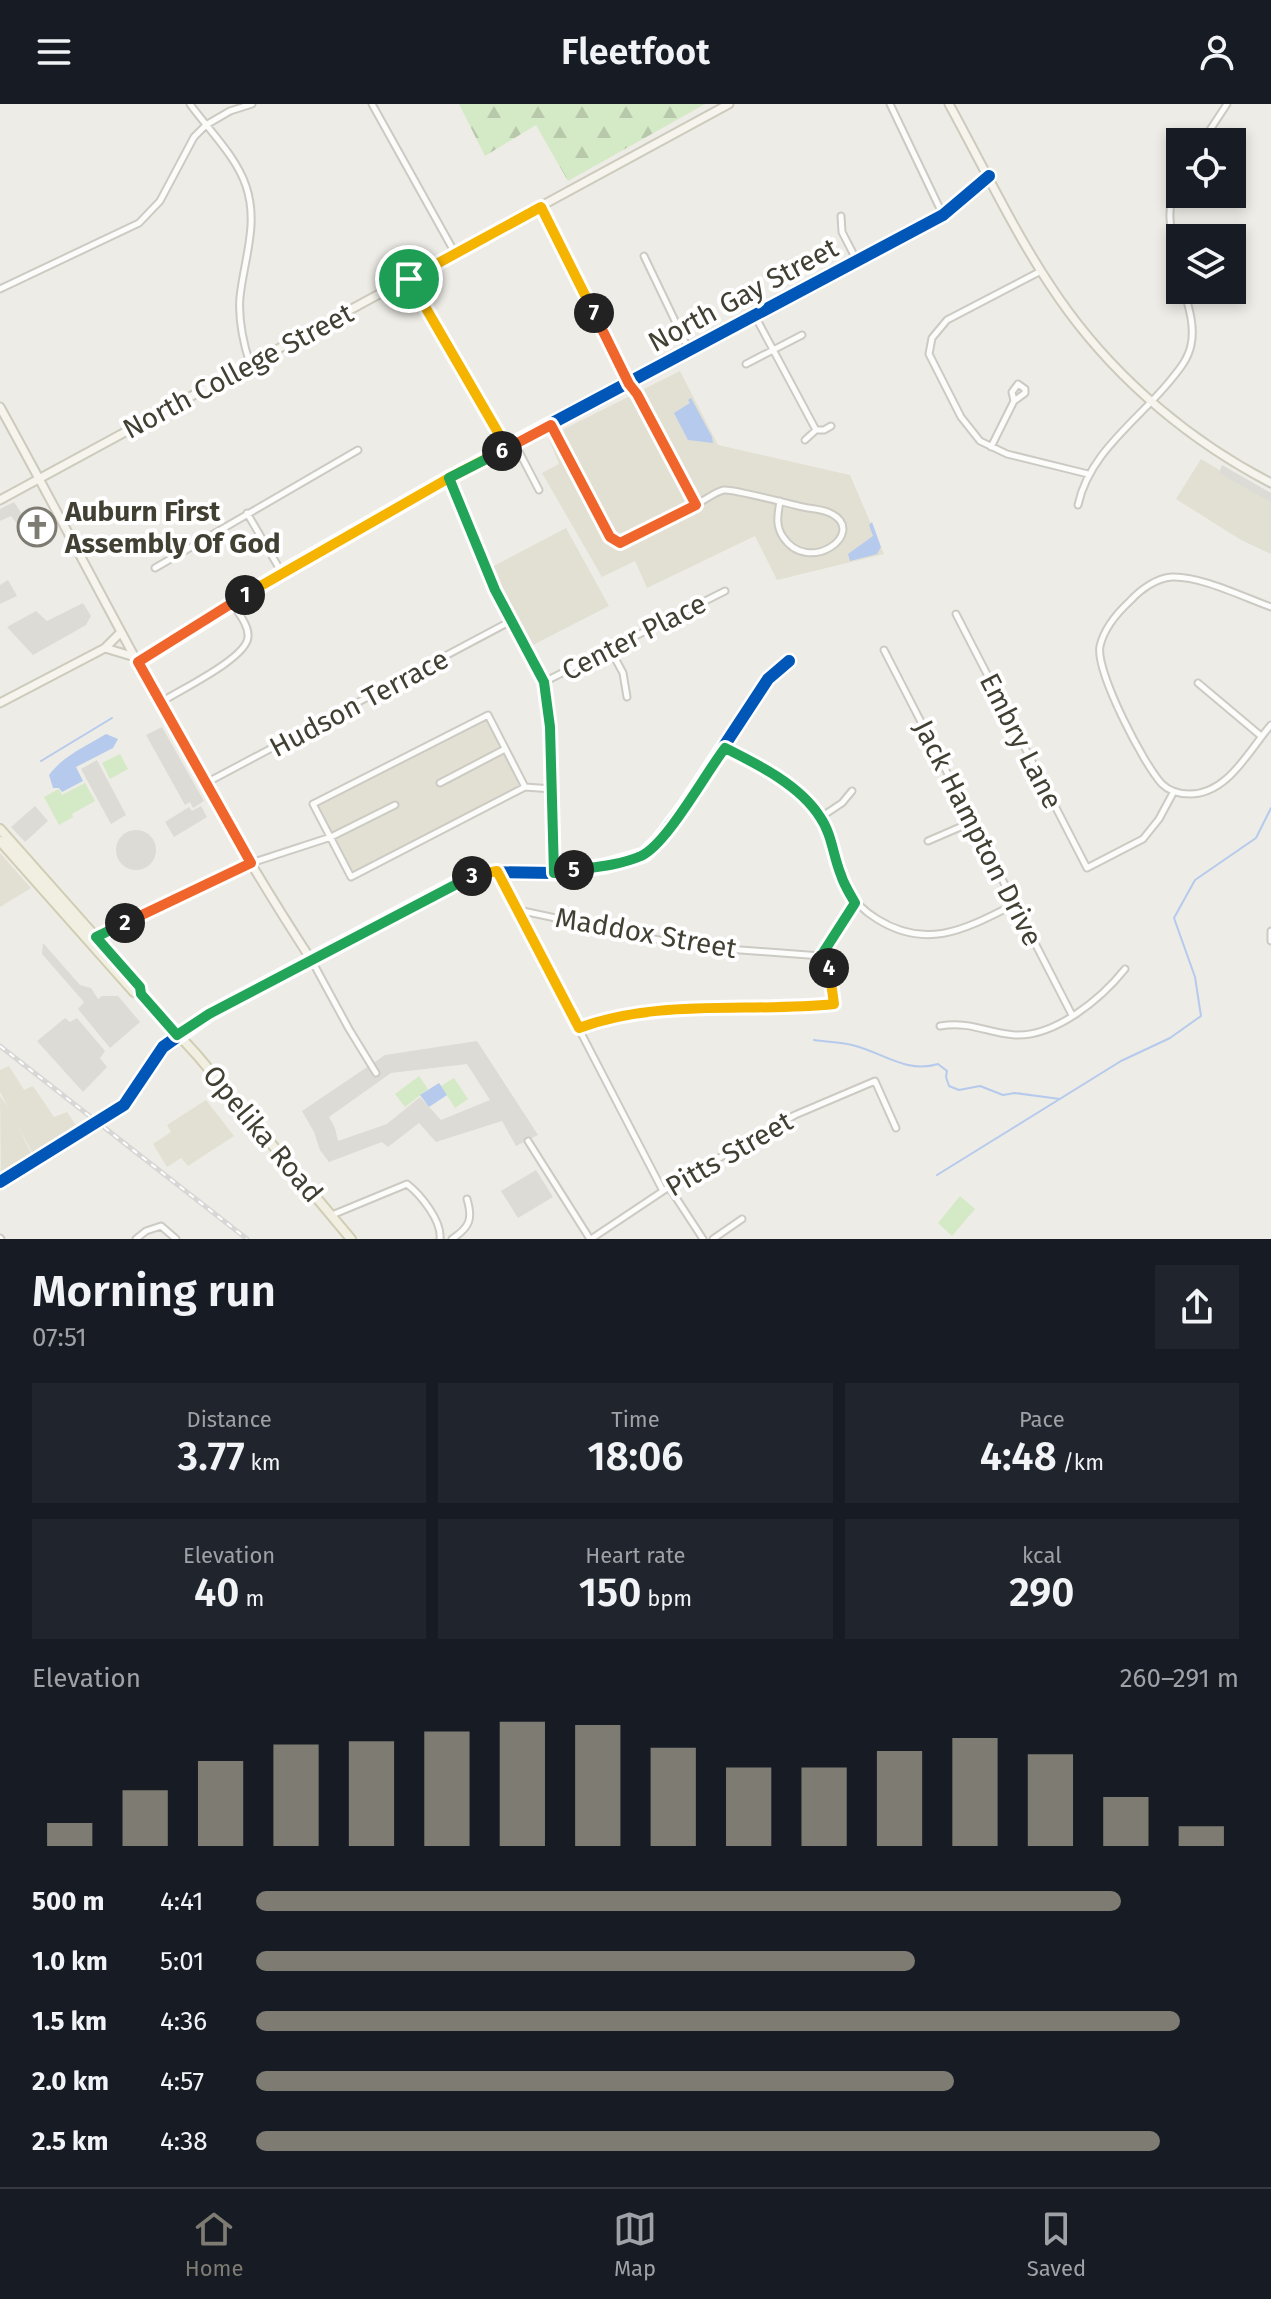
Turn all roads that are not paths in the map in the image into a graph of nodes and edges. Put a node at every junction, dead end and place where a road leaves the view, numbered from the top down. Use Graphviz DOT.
graph roads {
  1 [pos="190,104"];
  2 [pos="252,104"];
  3 [pos="372,104"];
  4 [pos="729,104"];
  5 [pos="890,104"];
  6 [pos="949,104"];
  7 [pos="1227,104"];
  8 [pos="206,125"];
  9 [pos="1211,128"];
  10 [pos="989,176"];
  11 [pos="541,207"];
  12 [pos="943,215"];
  13 [pos="841,216"];
  14 [pos="455,254"];
  15 [pos="644,256"];
  16 [pos="857,261"];
  17 [pos="1041,271"];
  18 [pos="409,279"];
  19 [pos="0,289"];
  20 [pos="1187,304"];
  21 [pos="755,316"];
  22 [pos="802,335"];
  23 [pos="773,350"];
  24 [pos="690,351"];
  25 [pos="250,364"];
  26 [pos="746,364"];
  27 [pos="629,384"];
  28 [pos="1014,401"];
  29 [pos="1153,402"];
  30 [pos="0,407"];
  31 [pos="551,425"];
  32 [pos="831,426"];
  33 [pos="816,430"];
  34 [pos="805,440"];
  35 [pos="511,446"];
  36 [pos="991,447"];
  37 [pos="358,450"];
  38 [pos="1088,474"];
  39 [pos="449,478"];
  40 [pos="40,479"];
  41 [pos="1271,483"];
  42 [pos="539,490"];
  43 [pos="0,500"];
  44 [pos="780,501"];
  45 [pos="696,505"];
  46 [pos="1078,505"];
  47 [pos="247,513"];
  48 [pos="155,568"];
  49 [pos="282,573"];
  50 [pos="725,591"];
  51 [pos="232,603"];
  52 [pos="1271,607"];
  53 [pos="956,614"];
  54 [pos="511,621"];
  55 [pos="121,632"];
  56 [pos="105,648"];
  57 [pos="610,649"];
  58 [pos="884,650"];
  59 [pos="136,659"];
  60 [pos="789,661"];
  61 [pos="544,682"];
  62 [pos="1198,683"];
  63 [pos="627,697"];
  64 [pos="168,698"];
  65 [pos="0,703"];
  66 [pos="1271,725"];
  67 [pos="1261,736"];
  68 [pos="725,748"];
  69 [pos="505,749"];
  70 [pos="206,783"];
  71 [pos="440,783"];
  72 [pos="525,787"];
  73 [pos="552,789"];
  74 [pos="852,791"];
  75 [pos="1173,793"];
  76 [pos="395,805"];
  77 [pos="821,817"];
  78 [pos="972,822"];
  79 [pos="0,829"];
  80 [pos="331,837"];
  81 [pos="0,841"];
  82 [pos="928,841"];
  83 [pos="251,863"];
  84 [pos="497,871"];
  85 [pos="554,873"];
  86 [pos="855,903"];
  87 [pos="1015,904"];
  88 [pos="518,910"];
  89 [pos="1271,931"];
  90 [pos="92,939"];
  91 [pos="1271,941"];
  92 [pos="821,956"];
  93 [pos="312,961"];
  94 [pos="1125,969"];
  95 [pos="1072,1015"];
  96 [pos="940,1026"];
  97 [pos="579,1028"];
  98 [pos="177,1035"];
  99 [pos="376,1073"];
  100 [pos="896,1128"];
  101 [pos="528,1141"];
  102 [pos="0,1182"];
  103 [pos="666,1189"];
  104 [pos="467,1199"];
  105 [pos="331,1216"];
  106 [pos="742,1219"];
  107 [pos="136,1239"];
  108 [pos="176,1239"];
  109 [pos="351,1239"];
  110 [pos="440,1239"];
  111 [pos="452,1239"];
  112 [pos="590,1239"];
  113 [pos="703,1239"];
  114 [pos="713,1239"];
  1 -- 8 [label="street"];
  2 -- 8 [label="street"];
  3 -- 14 [label="street"];
  4 -- 11 [label="street, North College Street"];
  5 -- 12 [label="street"];
  6 -- 10 [label="street"];
  7 -- 9 [label="street"];
  8 -- 19 [label="street"];
  8 -- 25 [label="street"];
  10 -- 12 [label="street, North Gay Street"];
  10 -- 17 [label="street"];
  11 -- 14 [label="street, North College Street"];
  11 -- 27 [label="street"];
  12 -- 16 [label="street, North Gay Street"];
  13 -- 16 [label="street"];
  14 -- 18 [label="street, North College Street"];
  15 -- 24 [label="street"];
  16 -- 21 [label="street, North Gay Street"];
  17 -- 29 [label="street"];
  17 -- 36 [label="street"];
  18 -- 25 [label="street, North College Street"];
  18 -- 35 [label="street"];
  20 -- 29 [label="street"];
  21 -- 23 [label="street"];
  21 -- 24 [label="street, North Gay Street"];
  22 -- 23 [label="street"];
  23 -- 26 [label="street"];
  23 -- 33 [label="street"];
  24 -- 27 [label="street, North Gay Street"];
  25 -- 40 [label="street, North College Street"];
  27 -- 31 [label="street, North Gay Street"];
  27 -- 45 [label="street"];
  28 -- 36 [label="street"];
  29 -- 38 [label="street"];
  29 -- 41 [label="street"];
  30 -- 40 [label="street"];
  31 -- 35 [label="street, North Gay Street"];
  31 -- 45 [label="street"];
  32 -- 33 [label="street"];
  33 -- 34 [label="street"];
  35 -- 39 [label="street, North Gay Street"];
  35 -- 42 [label="street"];
  36 -- 38 [label="street"];
  37 -- 47 [label="street"];
  38 -- 46 [label="street"];
  39 -- 49 [label="street, North Gay Street"];
  39 -- 54 [label="street"];
  40 -- 43 [label="street, North College Street"];
  40 -- 55 [label="street"];
  44 -- 44 [label="street"];
  44 -- 45 [label="street"];
  47 -- 48 [label="street"];
  47 -- 49 [label="street"];
  49 -- 51 [label="street, North Gay Street"];
  50 -- 57 [label="street, Center Place"];
  51 -- 59 [label="street, North Gay Street"];
  51 -- 64 [label="street"];
  52 -- 75 [label="street"];
  53 -- 75 [label="street, Embry Lane"];
  54 -- 61 [label="street"];
  54 -- 70 [label="street, Hudson Terrace"];
  55 -- 56 [label="street"];
  55 -- 59 [label="street"];
  56 -- 59 [label="street"];
  56 -- 65 [label="street"];
  57 -- 61 [label="street, Center Place"];
  57 -- 63 [label="street"];
  58 -- 78 [label="street, Jack Hampton Drive"];
  59 -- 70 [label="street"];
  60 -- 68 [label="street"];
  61 -- 73 [label="street"];
  62 -- 67 [label="street"];
  66 -- 67 [label="street"];
  67 -- 75 [label="street"];
  68 -- 77 [label="street"];
  68 -- 85 [label="street"];
  69 -- 71 [label="street"];
  69 -- 72 [label="street"];
  69 -- 80 [label="street"];
  70 -- 83 [label="street"];
  72 -- 73 [label="street"];
  72 -- 80 [label="street"];
  73 -- 85 [label="street"];
  74 -- 77 [label="street"];
  76 -- 80 [label="street"];
  77 -- 86 [label="street"];
  78 -- 82 [label="street"];
  78 -- 87 [label="street, Jack Hampton Drive"];
  79 -- 90 [label="main road, Opelika Road"];
  80 -- 83 [label="street"];
  81 -- 90 [label="main road, Opelika Road"];
  83 -- 90 [label="street"];
  83 -- 93 [label="street"];
  84 -- 85 [label="street"];
  84 -- 88 [label="street"];
  84 -- 93 [label="street"];
  86 -- 87 [label="street"];
  86 -- 92 [label="street"];
  87 -- 95 [label="street, Jack Hampton Drive"];
  88 -- 92 [label="street, Maddox Street"];
  88 -- 97 [label="street"];
  89 -- 91 [label="street"];
  90 -- 98 [label="main road, Opelika Road"];
  92 -- 97 [label="street"];
  93 -- 98 [label="street"];
  93 -- 99 [label="street"];
  94 -- 95 [label="street"];
  95 -- 96 [label="street"];
  97 -- 103 [label="street"];
  98 -- 102 [label="street"];
  98 -- 105 [label="main road, Opelika Road"];
  100 -- 103 [label="street, Pitts Street"];
  101 -- 112 [label="street"];
  103 -- 112 [label="street, Pitts Street"];
  103 -- 113 [label="street"];
  104 -- 111 [label="street"];
  105 -- 109 [label="main road, Opelika Road"];
  105 -- 110 [label="street"];
  106 -- 114 [label="street"];
  107 -- 108 [label="street"];
}
